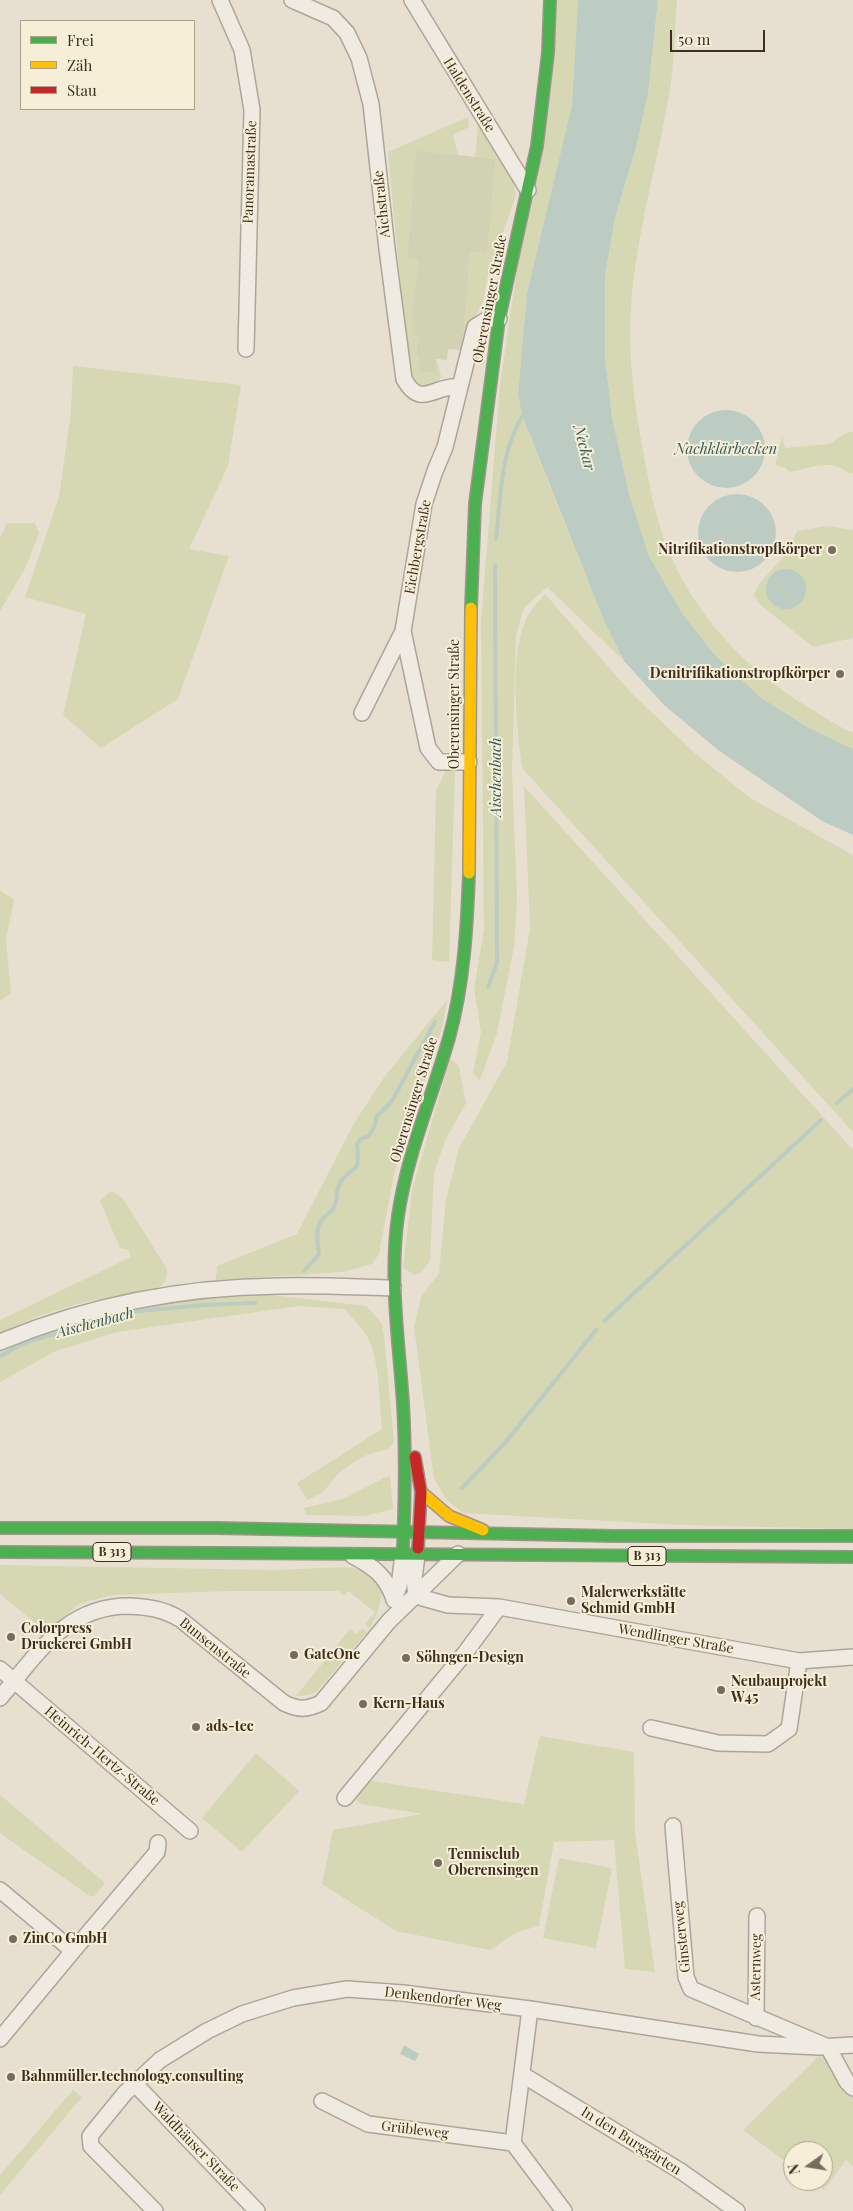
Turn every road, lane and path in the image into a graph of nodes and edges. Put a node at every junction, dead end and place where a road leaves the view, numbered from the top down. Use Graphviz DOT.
graph roads {
  1 [pos="220,0"];
  2 [pos="292,0"];
  3 [pos="412,0"];
  4 [pos="550,0"];
  5 [pos="528,190"];
  6 [pos="499,319"];
  7 [pos="246,349"];
  8 [pos="459,387"];
  9 [pos="403,631"];
  10 [pos="362,713"];
  11 [pos="469,762"];
  12 [pos="393,1288"];
  13 [pos="0,1342"];
  14 [pos="403,1405"];
  15 [pos="421,1492"];
  16 [pos="0,1528"];
  17 [pos="404,1530"];
  18 [pos="419,1530"];
  19 [pos="489,1532"];
  20 [pos="853,1536"];
  21 [pos="0,1552"];
  22 [pos="347,1554"];
  23 [pos="458,1554"];
  24 [pos="410,1555"];
  25 [pos="853,1557"];
  26 [pos="416,1596"];
  27 [pos="394,1599"];
  28 [pos="499,1607"];
  29 [pos="389,1622"];
  30 [pos="853,1657"];
  31 [pos="799,1661"];
  32 [pos="0,1669"];
  33 [pos="14,1681"];
  34 [pos="0,1698"];
  35 [pos="651,1728"];
  36 [pos="345,1798"];
  37 [pos="673,1826"];
  38 [pos="190,1831"];
  39 [pos="158,1843"];
  40 [pos="0,1890"];
  41 [pos="757,1916"];
  42 [pos="73,1951"];
  43 [pos="530,2009"];
  44 [pos="756,2018"];
  45 [pos="0,2039"];
  46 [pos="853,2045"];
  47 [pos="828,2047"];
  48 [pos="523,2075"];
  49 [pos="135,2084"];
  50 [pos="853,2088"];
  51 [pos="322,2101"];
  52 [pos="513,2143"];
  53 [pos="155,2211"];
  54 [pos="257,2211"];
  55 [pos="564,2211"];
  56 [pos="737,2211"];
  1 -- 7 [label="street, Panoramastraße"];
  2 -- 8 [label="street, Aichstraße"];
  3 -- 5 [label="street, Haldenstraße"];
  4 -- 5 [label="main road, Oberensinger Straße"];
  5 -- 6 [label="main road, Oberensinger Straße"];
  6 -- 8 [label="street, Eichbergstraße"];
  6 -- 11 [label="main road, Oberensinger Straße"];
  8 -- 9 [label="street, Eichbergstraße"];
  9 -- 10 [label="street"];
  9 -- 11 [label="street, Eichbergstraße"];
  11 -- 12 [label="main road, Oberensinger Straße"];
  12 -- 13 [label="street"];
  12 -- 14 [label="main road, Oberensinger Straße"];
  14 -- 15 [label="main road, Oberensinger Straße"];
  14 -- 17 [label="main road, Oberensinger Straße"];
  15 -- 18 [label="main road, Oberensinger Straße"];
  15 -- 19 [label="main road"];
  16 -- 17 [label="main road, B 313"];
  17 -- 18 [label="main road, B 313"];
  17 -- 24 [label="main road, Oberensinger Straße"];
  18 -- 19 [label="main road, B 313"];
  18 -- 24 [label="main road, Oberensinger Straße"];
  19 -- 20 [label="main road, B 313"];
  21 -- 22 [label="main road, B 313"];
  22 -- 24 [label="main road, B 313"];
  22 -- 27 [label="street"];
  23 -- 24 [label="main road, B 313"];
  23 -- 25 [label="main road, B 313"];
  23 -- 26 [label="street, Bunsenstraße"];
  24 -- 26 [label="street"];
  24 -- 27 [label="street, Bunsenstraße"];
  26 -- 28 [label="street, Wendlinger Straße"];
  26 -- 29 [label="street, Bunsenstraße"];
  27 -- 29 [label="street, Bunsenstraße"];
  28 -- 31 [label="street, Wendlinger Straße"];
  28 -- 36 [label="street"];
  29 -- 33 [label="street, Bunsenstraße"];
  30 -- 31 [label="street, Wendlinger Straße"];
  31 -- 35 [label="street"];
  32 -- 33 [label="street, Heinrich-Hertz-Straße"];
  33 -- 34 [label="street, Bunsenstraße"];
  33 -- 38 [label="street, Heinrich-Hertz-Straße"];
  37 -- 44 [label="street, Ginsterweg"];
  39 -- 42 [label="street"];
  40 -- 42 [label="street"];
  41 -- 44 [label="street, Asternweg"];
  42 -- 45 [label="street"];
  43 -- 47 [label="street, Denkendorfer Weg"];
  43 -- 48 [label="street"];
  43 -- 49 [label="street, Denkendorfer Weg"];
  44 -- 47 [label="street, Ginsterweg"];
  46 -- 47 [label="street, Denkendorfer Weg"];
  47 -- 50 [label="street"];
  48 -- 52 [label="street"];
  48 -- 56 [label="street, In den Burggärten"];
  49 -- 53 [label="street, Denkendorfer Weg"];
  49 -- 54 [label="street, Waldhäuser Straße"];
  51 -- 52 [label="street, Grübleweg"];
  52 -- 55 [label="street"];
}
